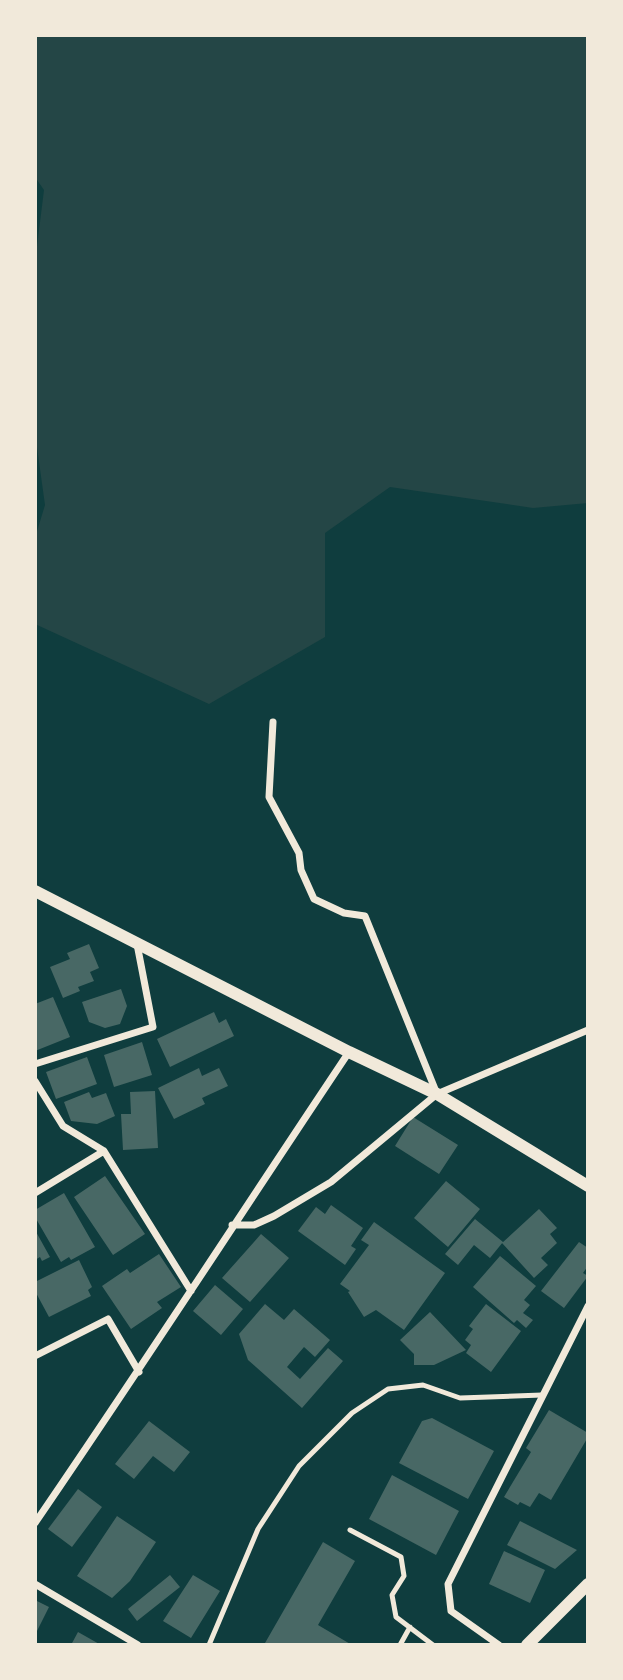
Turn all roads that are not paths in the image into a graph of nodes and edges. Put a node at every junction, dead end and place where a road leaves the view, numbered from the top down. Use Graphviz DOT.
graph roads {
  1 [pos="273,722"];
  2 [pos="35,891"];
  3 [pos="137,944"];
  4 [pos="588,1030"];
  5 [pos="349,1052"];
  6 [pos="35,1064"];
  7 [pos="35,1081"];
  8 [pos="437,1094"];
  9 [pos="104,1151"];
  10 [pos="588,1186"];
  11 [pos="35,1193"];
  12 [pos="232,1226"];
  13 [pos="191,1291"];
  14 [pos="588,1306"];
  15 [pos="35,1356"];
  16 [pos="139,1371"];
  17 [pos="542,1395"];
  18 [pos="35,1523"];
  19 [pos="350,1530"];
  20 [pos="35,1584"];
  21 [pos="588,1584"];
  22 [pos="410,1627"];
  23 [pos="138,1645"];
  24 [pos="209,1645"];
  25 [pos="400,1645"];
  26 [pos="433,1645"];
  27 [pos="499,1645"];
  28 [pos="527,1645"];
  1 -- 8 [label="street"];
  2 -- 3 [label="street"];
  3 -- 5 [label="street"];
  3 -- 6 [label="street"];
  4 -- 8 [label="street"];
  5 -- 8 [label="street"];
  5 -- 12 [label="street"];
  7 -- 9 [label="street"];
  8 -- 10 [label="street"];
  8 -- 12 [label="street"];
  9 -- 11 [label="street"];
  9 -- 13 [label="street"];
  12 -- 13 [label="street"];
  13 -- 16 [label="street"];
  14 -- 17 [label="street"];
  15 -- 16 [label="street"];
  16 -- 18 [label="street"];
  17 -- 24 [label="lane"];
  17 -- 27 [label="street"];
  19 -- 22 [label="lane"];
  20 -- 23 [label="street"];
  21 -- 28 [label="street"];
  22 -- 25 [label="lane"];
  22 -- 26 [label="lane"];
}
